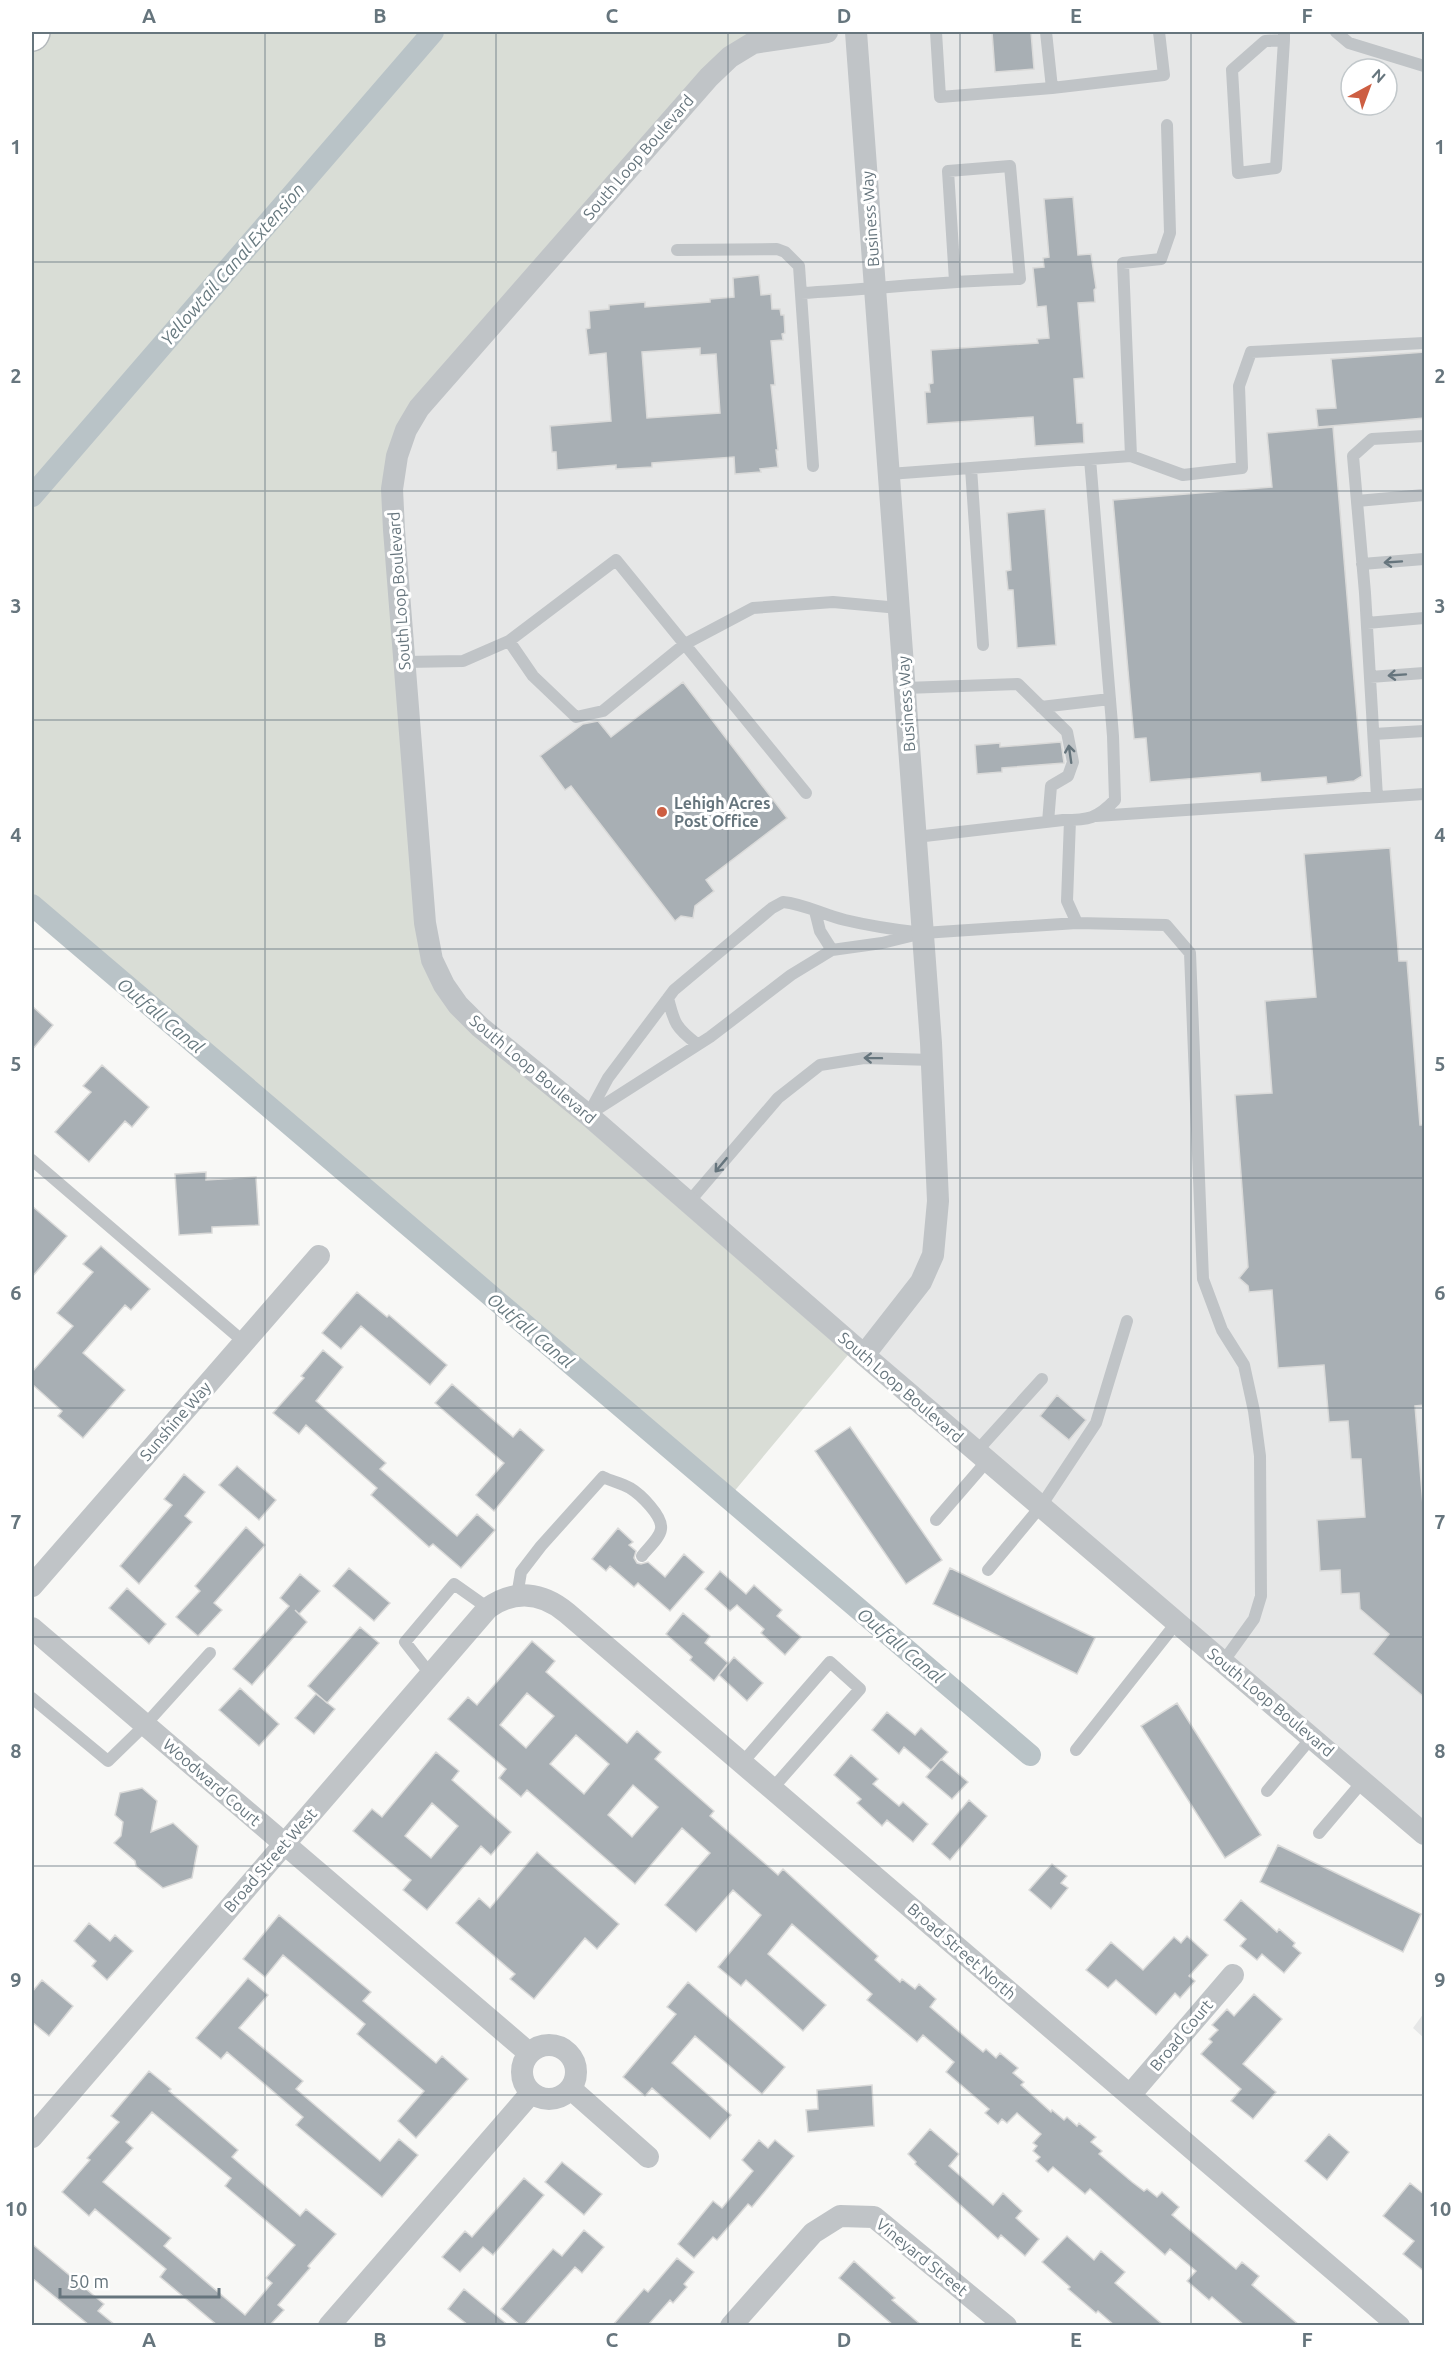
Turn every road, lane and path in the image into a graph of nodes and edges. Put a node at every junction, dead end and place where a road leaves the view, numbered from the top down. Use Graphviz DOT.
graph roads {
  1 [pos="827,32"];
  2 [pos="856,32"];
  3 [pos="936,32"];
  4 [pos="1047,32"];
  5 [pos="1159,32"];
  6 [pos="1336,32"];
  7 [pos="1284,36"];
  8 [pos="1425,66"];
  9 [pos="1052,88"];
  10 [pos="1167,125"];
  11 [pos="677,250"];
  12 [pos="955,281"];
  13 [pos="876,289"];
  14 [pos="801,293"];
  15 [pos="1425,343"];
  16 [pos="1425,436"];
  17 [pos="1131,456"];
  18 [pos="1090,459"];
  19 [pos="813,466"];
  20 [pos="971,468"];
  21 [pos="889,474"];
  22 [pos="1425,495"];
  23 [pos="1357,501"];
  24 [pos="1425,559"];
  25 [pos="1362,564"];
  26 [pos="899,608"];
  27 [pos="1425,618"];
  28 [pos="1367,623"];
  29 [pos="509,641"];
  30 [pos="685,644"];
  31 [pos="983,645"];
  32 [pos="405,662"];
  33 [pos="1425,673"];
  34 [pos="1370,677"];
  35 [pos="905,688"];
  36 [pos="1110,699"];
  37 [pos="1041,707"];
  38 [pos="1425,731"];
  39 [pos="1374,734"];
  40 [pos="806,793"];
  41 [pos="1424,794"];
  42 [pos="1377,797"];
  43 [pos="1425,800"];
  44 [pos="1096,816"];
  45 [pos="1070,820"];
  46 [pos="1048,822"];
  47 [pos="916,837"];
  48 [pos="815,911"];
  49 [pos="1077,923"];
  50 [pos="923,933"];
  51 [pos="832,950"];
  52 [pos="668,998"];
  53 [pos="697,1044"];
  54 [pos="932,1060"];
  55 [pos="588,1114"];
  56 [pos="32,1160"];
  57 [pos="688,1203"];
  58 [pos="319,1256"];
  59 [pos="1127,1321"];
  60 [pos="244,1342"];
  61 [pos="864,1355"];
  62 [pos="1042,1379"];
  63 [pos="982,1456"];
  64 [pos="1041,1506"];
  65 [pos="936,1520"];
  66 [pos="642,1556"];
  67 [pos="988,1570"];
  68 [pos="32,1586"];
  69 [pos="517,1596"];
  70 [pos="488,1608"];
  71 [pos="1177,1622"];
  72 [pos="32,1628"];
  73 [pos="210,1653"];
  74 [pos="1223,1662"];
  75 [pos="431,1675"];
  76 [pos="32,1698"];
  77 [pos="145,1725"];
  78 [pos="1312,1737"];
  79 [pos="1076,1750"];
  80 [pos="742,1763"];
  81 [pos="1363,1781"];
  82 [pos="772,1789"];
  83 [pos="1267,1791"];
  84 [pos="1319,1833"];
  85 [pos="1425,1834"];
  86 [pos="285,1845"];
  87 [pos="1233,1974"];
  88 [pos="529,2053"];
  89 [pos="571,2089"];
  90 [pos="531,2093"];
  91 [pos="1130,2095"];
  92 [pos="32,2137"];
  93 [pos="648,2157"];
  94 [pos="328,2325"];
  95 [pos="731,2325"];
  96 [pos="1006,2325"];
  97 [pos="1399,2325"];
  1 -- 32 [label="street, South Loop Boulevard"];
  2 -- 13 [label="street, Business Way"];
  3 -- 9 [label="lane"];
  4 -- 9 [label="lane"];
  5 -- 9 [label="lane"];
  6 -- 8 [label="lane"];
  7 -- 7 [label="lane"];
  10 -- 17 [label="lane"];
  11 -- 14 [label="lane"];
  12 -- 12 [label="lane"];
  12 -- 13 [label="lane"];
  13 -- 14 [label="lane"];
  13 -- 21 [label="street, Business Way"];
  14 -- 19 [label="lane"];
  15 -- 17 [label="lane"];
  16 -- 23 [label="lane"];
  17 -- 18 [label="lane"];
  18 -- 20 [label="lane"];
  18 -- 36 [label="lane"];
  20 -- 21 [label="lane"];
  20 -- 31 [label="lane"];
  21 -- 26 [label="street, Business Way"];
  22 -- 23 [label="lane"];
  23 -- 25 [label="lane"];
  24 -- 25 [label="lane, one-way"];
  25 -- 28 [label="lane"];
  26 -- 30 [label="lane"];
  26 -- 35 [label="street, Business Way"];
  27 -- 28 [label="lane"];
  28 -- 34 [label="lane"];
  29 -- 30 [label="lane"];
  29 -- 30 [label="lane"];
  29 -- 32 [label="lane"];
  30 -- 40 [label="lane"];
  32 -- 55 [label="street, South Loop Boulevard"];
  33 -- 34 [label="lane, one-way"];
  34 -- 39 [label="lane"];
  35 -- 37 [label="lane"];
  35 -- 47 [label="street, Business Way"];
  36 -- 37 [label="lane"];
  36 -- 44 [label="lane"];
  46 -- 37 [label="lane, one-way"];
  38 -- 39 [label="lane"];
  39 -- 42 [label="lane"];
  41 -- 42 [label="lane"];
  41 -- 43 [label="lane"];
  42 -- 44 [label="lane"];
  44 -- 45 [label="lane"];
  45 -- 46 [label="lane"];
  45 -- 49 [label="lane"];
  46 -- 47 [label="lane"];
  47 -- 50 [label="street, Business Way"];
  48 -- 50 [label="lane"];
  48 -- 51 [label="lane"];
  48 -- 52 [label="lane"];
  49 -- 50 [label="lane"];
  49 -- 74 [label="lane"];
  50 -- 51 [label="lane"];
  50 -- 54 [label="street, Business Way"];
  51 -- 53 [label="lane"];
  52 -- 53 [label="lane"];
  52 -- 55 [label="lane"];
  53 -- 55 [label="lane"];
  54 -- 57 [label="lane, one-way"];
  54 -- 61 [label="street, Business Way"];
  55 -- 57 [label="street, South Loop Boulevard"];
  56 -- 60 [label="lane"];
  57 -- 61 [label="street, South Loop Boulevard"];
  58 -- 60 [label="street, Sunshine Way"];
  59 -- 64 [label="lane"];
  60 -- 68 [label="street, Sunshine Way"];
  61 -- 63 [label="street, South Loop Boulevard"];
  62 -- 63 [label="lane"];
  63 -- 64 [label="street, South Loop Boulevard"];
  63 -- 65 [label="lane"];
  64 -- 67 [label="lane"];
  64 -- 71 [label="street, South Loop Boulevard"];
  66 -- 69 [label="lane"];
  69 -- 70 [label="street, Broad Street West"];
  69 -- 80 [label="street, Broad Street North"];
  70 -- 75 [label="street, Broad Street West"];
  70 -- 75 [label="lane"];
  71 -- 74 [label="street, South Loop Boulevard"];
  71 -- 79 [label="lane"];
  72 -- 77 [label="street, Woodward Court"];
  73 -- 77 [label="lane"];
  74 -- 78 [label="street, South Loop Boulevard"];
  75 -- 86 [label="street, Broad Street West"];
  76 -- 77 [label="lane"];
  77 -- 86 [label="street, Woodward Court"];
  78 -- 81 [label="street, South Loop Boulevard"];
  78 -- 83 [label="lane"];
  80 -- 82 [label="street, Broad Street North"];
  80 -- 82 [label="lane"];
  81 -- 84 [label="lane"];
  81 -- 85 [label="street, South Loop Boulevard"];
  82 -- 91 [label="street, Broad Street North"];
  86 -- 88 [label="street, Woodward Court"];
  86 -- 92 [label="street, Broad Street West"];
  87 -- 91 [label="street, Broad Court"];
  88 -- 89 [label="street"];
  88 -- 90 [label="street"];
  89 -- 90 [label="street"];
  89 -- 93 [label="street"];
  90 -- 94 [label="street"];
  91 -- 97 [label="street, Broad Street North"];
  95 -- 96 [label="street, Vineyard Street"];
}
